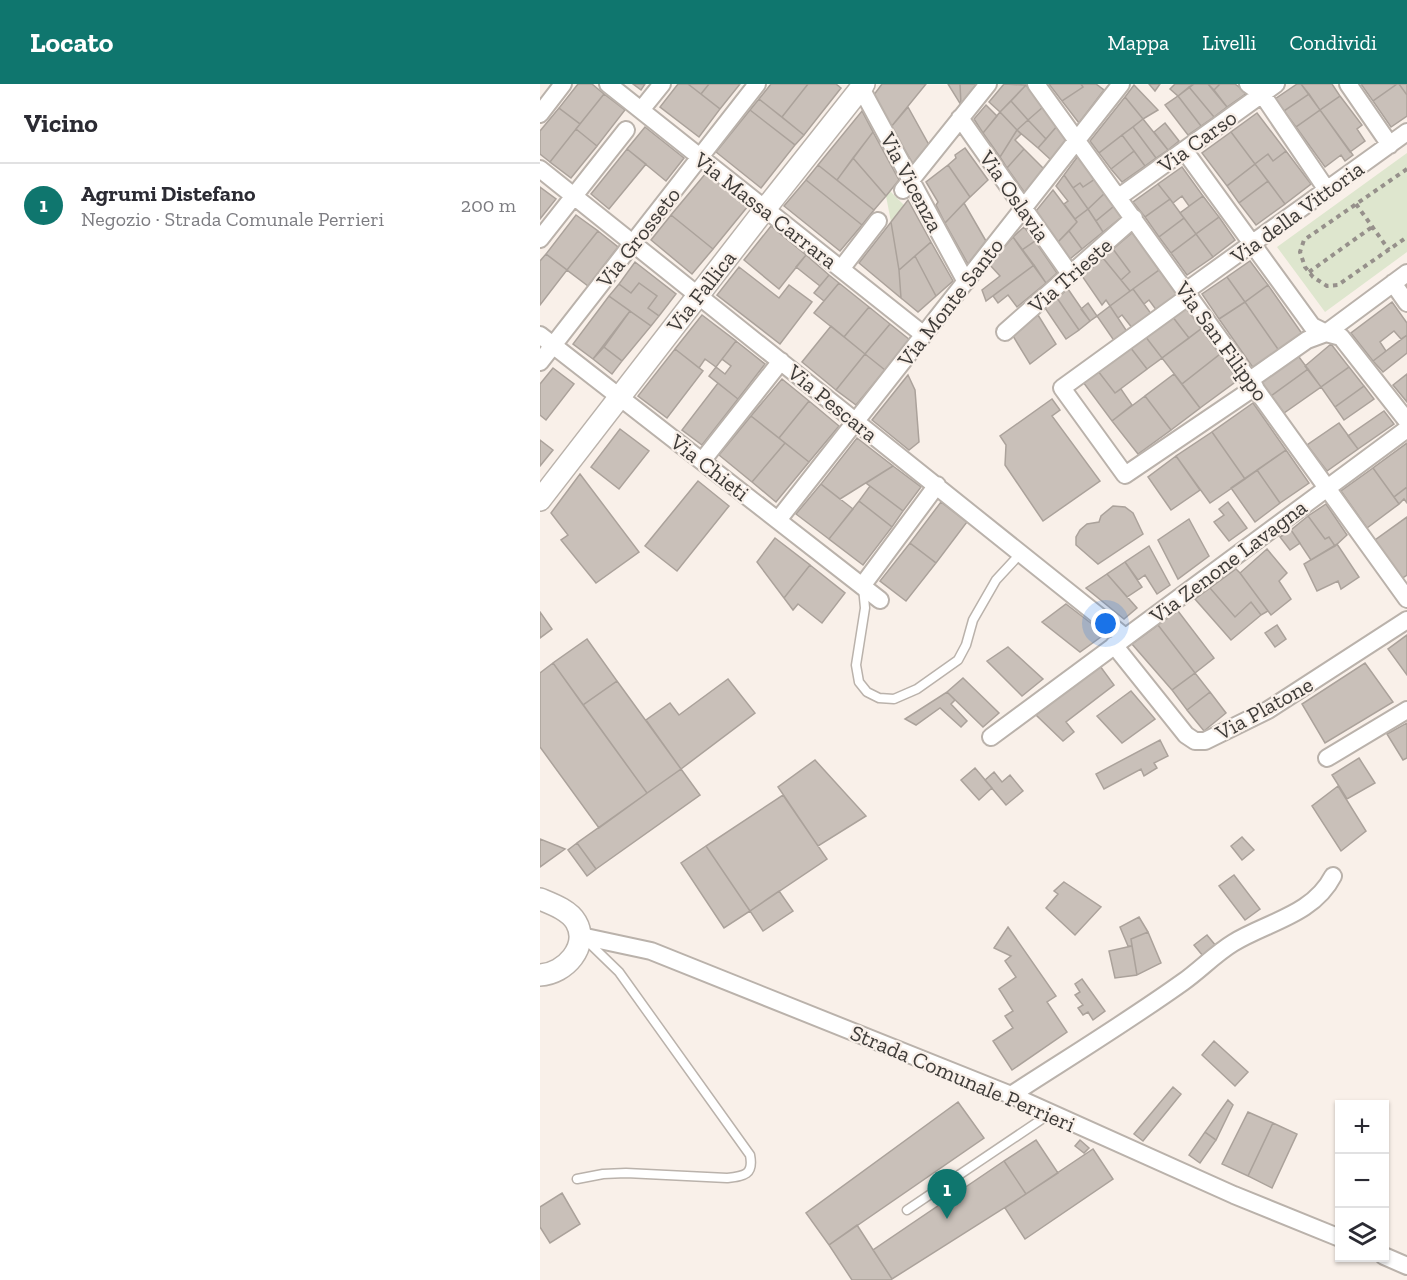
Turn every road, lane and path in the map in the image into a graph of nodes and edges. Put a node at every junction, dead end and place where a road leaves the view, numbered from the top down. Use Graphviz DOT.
graph roads {
  1 [pos="563,84"];
  2 [pos="608,84"];
  3 [pos="662,84"];
  4 [pos="757,84"];
  5 [pos="988,84"];
  6 [pos="1036,84"];
  7 [pos="1121,84"];
  8 [pos="1276,84"];
  9 [pos="1348,84"];
  10 [pos="860,85"];
  11 [pos="1255,89"];
  12 [pos="641,110"];
  13 [pos="540,114"];
  14 [pos="960,118"];
  15 [pos="626,130"];
  16 [pos="1407,132"];
  17 [pos="1077,140"];
  18 [pos="1390,145"];
  19 [pos="1184,150"];
  20 [pos="700,157"];
  21 [pos="540,169"];
  22 [pos="1407,169"];
  23 [pos="907,185"];
  24 [pos="1327,190"];
  25 [pos="574,196"];
  26 [pos="1119,197"];
  27 [pos="1356,204"];
  28 [pos="1024,208"];
  29 [pos="765,209"];
  30 [pos="1134,219"];
  31 [pos="878,221"];
  32 [pos="1372,227"];
  33 [pos="1405,238"];
  34 [pos="540,240"];
  35 [pos="633,243"];
  36 [pos="1252,243"];
  37 [pos="1407,246"];
  38 [pos="1389,250"];
  39 [pos="841,269"];
  40 [pos="1309,272"];
  41 [pos="1070,274"];
  42 [pos="1400,278"];
  43 [pos="966,282"];
  44 [pos="1188,293"];
  45 [pos="698,296"];
  46 [pos="1407,303"];
  47 [pos="1005,332"];
  48 [pos="1326,333"];
  49 [pos="924,335"];
  50 [pos="547,340"];
  51 [pos="540,362"];
  52 [pos="781,362"];
  53 [pos="1253,384"];
  54 [pos="620,397"];
  55 [pos="1407,421"];
  56 [pos="856,422"];
  57 [pos="1407,429"];
  58 [pos="702,461"];
  59 [pos="937,485"];
  60 [pos="1327,487"];
  61 [pos="540,498"];
  62 [pos="778,520"];
  63 [pos="1021,553"];
  64 [pos="862,586"];
  65 [pos="1405,592"];
  66 [pos="880,600"];
  67 [pos="1407,620"];
  68 [pos="1119,641"];
  69 [pos="1407,710"];
  70 [pos="991,737"];
  71 [pos="1327,758"];
  72 [pos="1333,876"];
  73 [pos="540,899"];
  74 [pos="581,936"];
  75 [pos="540,975"];
  76 [pos="1011,1095"];
  77 [pos="1051,1113"];
  78 [pos="577,1179"];
  79 [pos="907,1210"];
  80 [pos="1335,1236"];
  81 [pos="1389,1258"];
  82 [pos="1407,1266"];
  1 -- 13 [label="street"];
  2 -- 12 [label="street, Via Massa Carrara"];
  3 -- 12 [label="street"];
  4 -- 20 [label="street, Via Grosseto"];
  5 -- 14 [label="street"];
  6 -- 17 [label="street, Via San Filippo"];
  7 -- 17 [label="street, Via Monte Santo"];
  8 -- 11 [label="street, Via Carso"];
  9 -- 18 [label="street"];
  10 -- 23 [label="street, Via Vicenza"];
  10 -- 29 [label="street, Via Fallica"];
  11 -- 19 [label="street, Via Carso"];
  11 -- 24 [label="street"];
  12 -- 20 [label="street, Via Massa Carrara"];
  14 -- 23 [label="street"];
  14 -- 28 [label="street, Via Oslavia"];
  15 -- 25 [label="street"];
  16 -- 18 [label="street, Via della Vittoria"];
  17 -- 26 [label="street, Via San Filippo"];
  17 -- 28 [label="street, Via Monte Santo"];
  18 -- 24 [label="street, Via della Vittoria"];
  19 -- 26 [label="street, Via Carso"];
  19 -- 36 [label="street"];
  20 -- 29 [label="street, Via Massa Carrara"];
  20 -- 35 [label="street, Via Grosseto"];
  21 -- 25 [label="street, Via Pescara"];
  22 -- 27 [label="path"];
  23 -- 43 [label="street, Via Vicenza"];
  24 -- 36 [label="street, Via della Vittoria"];
  25 -- 34 [label="street"];
  25 -- 35 [label="street, Via Pescara"];
  26 -- 30 [label="street, Via San Filippo"];
  27 -- 32 [label="path"];
  27 -- 40 [label="path"];
  28 -- 41 [label="street, Via Oslavia"];
  28 -- 43 [label="street, Via Monte Santo"];
  29 -- 39 [label="street, Via Massa Carrara"];
  29 -- 45 [label="street, Via Fallica"];
  30 -- 41 [label="street, Via Trieste"];
  30 -- 44 [label="street, Via San Filippo"];
  31 -- 39 [label="street"];
  32 -- 38 [label="path"];
  32 -- 40 [label="path"];
  33 -- 37 [label="path"];
  33 -- 38 [label="path"];
  35 -- 45 [label="street, Via Pescara"];
  35 -- 50 [label="street, Via Grosseto"];
  36 -- 44 [label="street, Via della Vittoria"];
  36 -- 48 [label="street"];
  38 -- 40 [label="path"];
  39 -- 49 [label="street, Via Massa Carrara"];
  41 -- 47 [label="street, Via Trieste"];
  42 -- 46 [label="street"];
  42 -- 48 [label="street"];
  43 -- 49 [label="street, Via Monte Santo"];
  44 -- 53 [label="street, Via San Filippo"];
  44 -- 53 [label="street, Via della Vittoria"];
  45 -- 52 [label="street, Via Pescara"];
  45 -- 54 [label="street, Via Fallica"];
  48 -- 53 [label="street"];
  48 -- 55 [label="street"];
  49 -- 56 [label="street, Via Monte Santo"];
  50 -- 51 [label="street, Via Grosseto"];
  50 -- 54 [label="street, Via Chieti"];
  52 -- 56 [label="street, Via Pescara"];
  52 -- 58 [label="street"];
  53 -- 60 [label="street, Via San Filippo"];
  54 -- 58 [label="street, Via Chieti"];
  54 -- 61 [label="street, Via Fallica"];
  56 -- 59 [label="street, Via Pescara"];
  56 -- 62 [label="street, Via Monte Santo"];
  57 -- 60 [label="street, Via Zenone Lavagna"];
  58 -- 62 [label="street, Via Chieti"];
  59 -- 63 [label="street, Via Pescara"];
  59 -- 64 [label="street"];
  60 -- 65 [label="street, Via San Filippo"];
  60 -- 68 [label="street, Via Zenone Lavagna"];
  62 -- 64 [label="street, Via Chieti"];
  63 -- 64 [label="lane"];
  63 -- 68 [label="street, Via Pescara"];
  64 -- 66 [label="street, Via Chieti"];
  67 -- 68 [label="street, Via Platone"];
  68 -- 70 [label="street, Via Zenone Lavagna"];
  69 -- 71 [label="street"];
  72 -- 76 [label="street"];
  73 -- 74 [label="street"];
  74 -- 75 [label="street"];
  74 -- 76 [label="street, Strada Comunale Perrieri"];
  74 -- 78 [label="lane"];
  76 -- 77 [label="street, Strada Comunale Perrieri"];
  77 -- 79 [label="lane"];
  77 -- 80 [label="street, Strada Comunale Perrieri"];
  81 -- 82 [label="street"];
}
